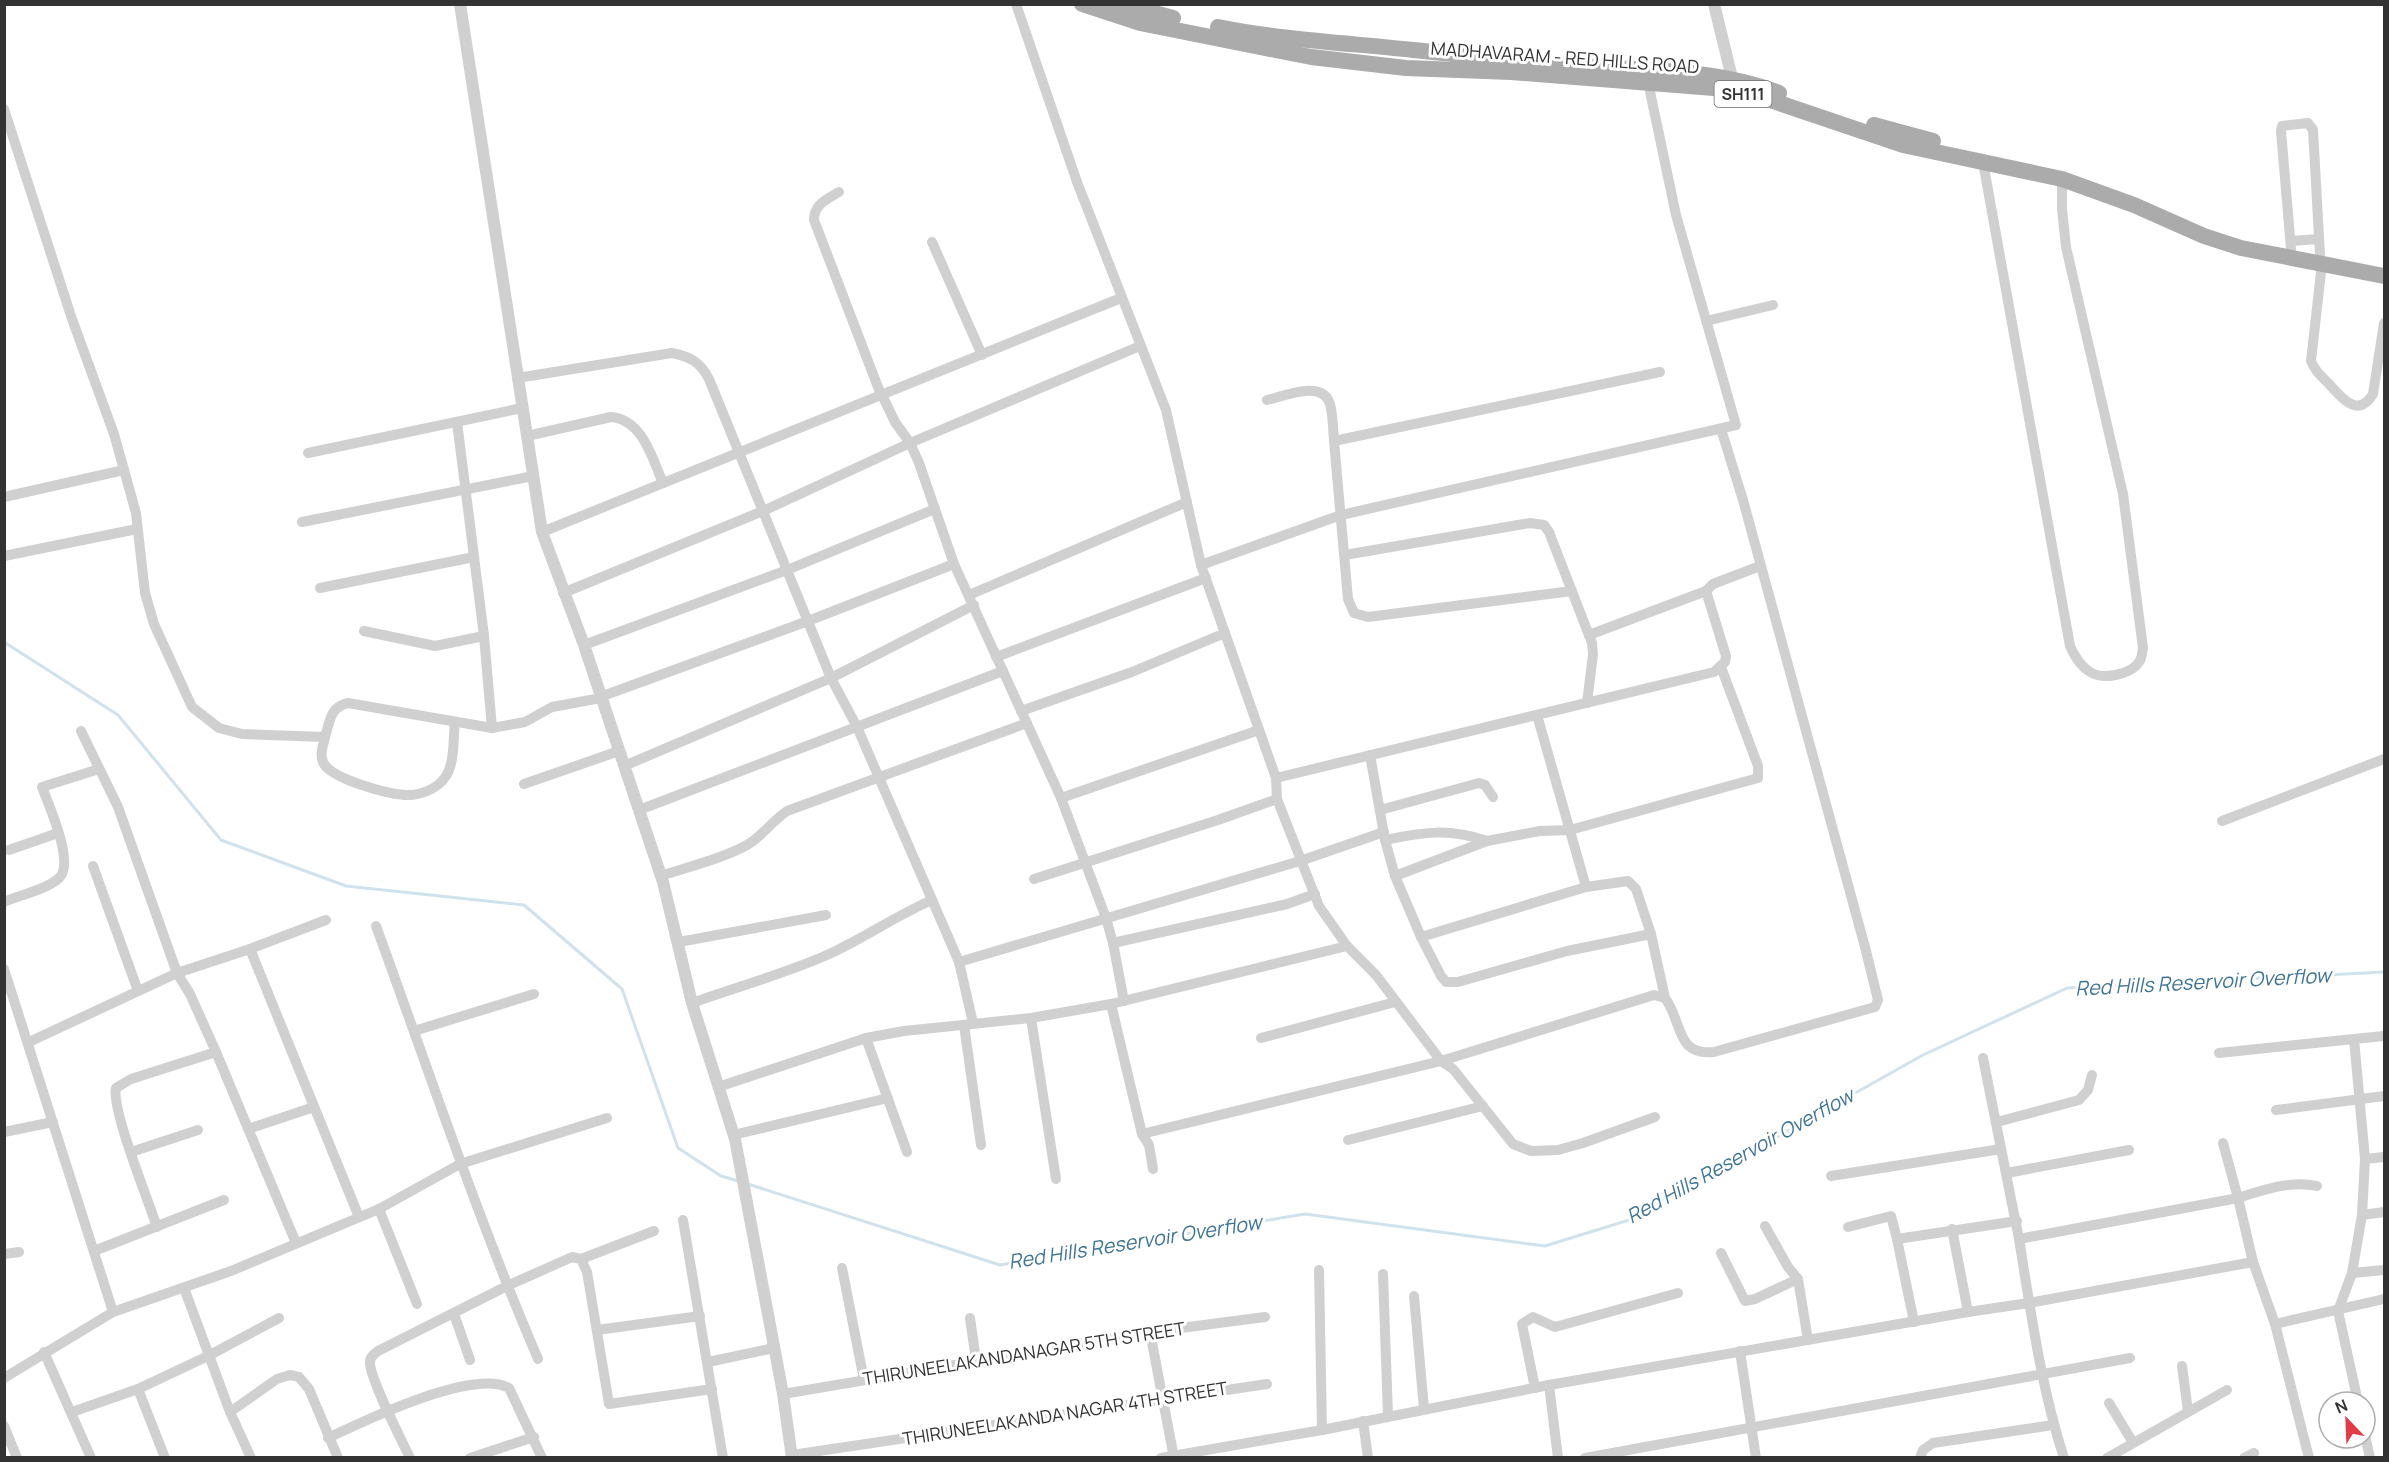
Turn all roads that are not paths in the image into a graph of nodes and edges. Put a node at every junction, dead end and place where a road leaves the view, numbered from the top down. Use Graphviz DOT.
graph roads {
  1 [pos="460,4"];
  2 [pos="1016,4"];
  3 [pos="1082,4"];
  4 [pos="1121,4"];
  5 [pos="1714,4"];
  6 [pos="1732,78"];
  7 [pos="1648,82"];
  8 [pos="4,109"];
  9 [pos="1983,162"];
  10 [pos="2062,179"];
  11 [pos="839,192"];
  12 [pos="932,242"];
  13 [pos="2297,245"];
  14 [pos="2320,252"];
  15 [pos="2385,268"];
  16 [pos="2385,276"];
  17 [pos="1121,298"];
  18 [pos="1773,305"];
  19 [pos="1706,321"];
  20 [pos="2385,323"];
  21 [pos="1140,346"];
  22 [pos="982,355"];
  23 [pos="1660,372"];
  24 [pos="517,378"];
  25 [pos="882,395"];
  26 [pos="1267,400"];
  27 [pos="522,408"];
  28 [pos="457,422"];
  29 [pos="1721,429"];
  30 [pos="527,436"];
  31 [pos="1334,441"];
  32 [pos="910,443"];
  33 [pos="308,453"];
  34 [pos="739,453"];
  35 [pos="123,470"];
  36 [pos="533,476"];
  37 [pos="663,483"];
  38 [pos="466,491"];
  39 [pos="4,497"];
  40 [pos="1186,502"];
  41 [pos="935,509"];
  42 [pos="763,511"];
  43 [pos="1341,515"];
  44 [pos="302,522"];
  45 [pos="138,529"];
  46 [pos="542,532"];
  47 [pos="1345,555"];
  48 [pos="4,556"];
  49 [pos="474,557"];
  50 [pos="954,564"];
  51 [pos="1202,565"];
  52 [pos="1760,566"];
  53 [pos="787,570"];
  54 [pos="1206,578"];
  55 [pos="320,588"];
  56 [pos="1572,591"];
  57 [pos="1706,591"];
  58 [pos="563,593"];
  59 [pos="972,600"];
  60 [pos="808,621"];
  61 [pos="364,631"];
  62 [pos="1225,633"];
  63 [pos="1588,635"];
  64 [pos="484,636"];
  65 [pos="584,645"];
  66 [pos="996,657"];
  67 [pos="1721,667"];
  68 [pos="1003,671"];
  69 [pos="831,678"];
  70 [pos="601,698"];
  71 [pos="1587,703"];
  72 [pos="1021,711"];
  73 [pos="1537,715"];
  74 [pos="455,722"];
  75 [pos="1027,723"];
  76 [pos="857,727"];
  77 [pos="492,728"];
  78 [pos="1259,730"];
  79 [pos="81,731"];
  80 [pos="325,737"];
  81 [pos="619,751"];
  82 [pos="1370,756"];
  83 [pos="2385,759"];
  84 [pos="624,766"];
  85 [pos="99,769"];
  86 [pos="878,776"];
  87 [pos="1276,778"];
  88 [pos="524,783"];
  89 [pos="1493,797"];
  90 [pos="1061,798"];
  91 [pos="1277,799"];
  92 [pos="639,810"];
  93 [pos="1380,810"];
  94 [pos="2223,821"];
  95 [pos="1570,830"];
  96 [pos="58,833"];
  97 [pos="1385,836"];
  98 [pos="1487,841"];
  99 [pos="9,850"];
  100 [pos="1300,861"];
  101 [pos="1085,864"];
  102 [pos="93,866"];
  103 [pos="661,876"];
  104 [pos="1395,876"];
  105 [pos="1034,879"];
  106 [pos="1586,887"];
  107 [pos="1314,894"];
  108 [pos="932,900"];
  109 [pos="4,902"];
  110 [pos="826,915"];
  111 [pos="1106,918"];
  112 [pos="326,920"];
  113 [pos="376,926"];
  114 [pos="1651,934"];
  115 [pos="1421,937"];
  116 [pos="679,942"];
  117 [pos="1113,943"];
  118 [pos="1347,946"];
  119 [pos="250,949"];
  120 [pos="959,962"];
  121 [pos="4,969"];
  122 [pos="177,974"];
  123 [pos="138,992"];
  124 [pos="534,994"];
  125 [pos="1665,998"];
  126 [pos="1124,1001"];
  127 [pos="1395,1002"];
  128 [pos="692,1003"];
  129 [pos="1111,1004"];
  130 [pos="1031,1018"];
  131 [pos="969,1024"];
  132 [pos="414,1031"];
  133 [pos="2385,1036"];
  134 [pos="866,1038"];
  135 [pos="1262,1038"];
  136 [pos="2354,1039"];
  137 [pos="29,1042"];
  138 [pos="216,1052"];
  139 [pos="2219,1053"];
  140 [pos="1983,1058"];
  141 [pos="1441,1061"];
  142 [pos="2092,1075"];
  143 [pos="718,1087"];
  144 [pos="2385,1096"];
  145 [pos="888,1098"];
  146 [pos="2361,1099"];
  147 [pos="1483,1106"];
  148 [pos="314,1107"];
  149 [pos="2276,1110"];
  150 [pos="1655,1117"];
  151 [pos="607,1118"];
  152 [pos="53,1122"];
  153 [pos="1997,1122"];
  154 [pos="248,1128"];
  155 [pos="198,1130"];
  156 [pos="4,1132"];
  157 [pos="1142,1134"];
  158 [pos="734,1137"];
  159 [pos="1348,1140"];
  160 [pos="2223,1143"];
  161 [pos="981,1145"];
  162 [pos="2001,1149"];
  163 [pos="2129,1150"];
  164 [pos="131,1152"];
  165 [pos="907,1152"];
  166 [pos="2385,1156"];
  167 [pos="2365,1159"];
  168 [pos="460,1164"];
  169 [pos="1153,1169"];
  170 [pos="2007,1173"];
  171 [pos="1831,1176"];
  172 [pos="1056,1179"];
  173 [pos="2317,1186"];
  174 [pos="2238,1198"];
  175 [pos="224,1200"];
  176 [pos="379,1209"];
  177 [pos="2385,1212"];
  178 [pos="2362,1215"];
  179 [pos="359,1217"];
  180 [pos="683,1220"];
  181 [pos="2017,1221"];
  182 [pos="1765,1226"];
  183 [pos="158,1227"];
  184 [pos="1848,1227"];
  185 [pos="1952,1229"];
  186 [pos="654,1231"];
  187 [pos="1897,1239"];
  188 [pos="2019,1239"];
  189 [pos="296,1243"];
  190 [pos="94,1251"];
  191 [pos="19,1252"];
  192 [pos="1721,1253"];
  193 [pos="4,1254"];
  194 [pos="581,1259"];
  195 [pos="2253,1262"];
  196 [pos="842,1268"];
  197 [pos="1319,1270"];
  198 [pos="2385,1270"];
  199 [pos="2352,1273"];
  200 [pos="1383,1274"];
  201 [pos="1798,1278"];
  202 [pos="507,1286"];
  203 [pos="184,1288"];
  204 [pos="1678,1293"];
  205 [pos="1413,1296"];
  206 [pos="2385,1299"];
  207 [pos="2029,1303"];
  208 [pos="417,1304"];
  209 [pos="2338,1311"];
  210 [pos="112,1312"];
  211 [pos="1968,1312"];
  212 [pos="454,1314"];
  213 [pos="700,1316"];
  214 [pos="1265,1317"];
  215 [pos="279,1318"];
  216 [pos="970,1318"];
  217 [pos="1914,1322"];
  218 [pos="2275,1324"];
  219 [pos="597,1330"];
  220 [pos="1150,1332"];
  221 [pos="1808,1340"];
  222 [pos="774,1348"];
  223 [pos="44,1352"];
  224 [pos="1740,1352"];
  225 [pos="208,1356"];
  226 [pos="2130,1358"];
  227 [pos="538,1359"];
  228 [pos="470,1360"];
  229 [pos="976,1360"];
  230 [pos="708,1362"];
  231 [pos="2182,1366"];
  232 [pos="2042,1375"];
  233 [pos="4,1378"];
  234 [pos="864,1380"];
  235 [pos="1267,1384"];
  236 [pos="1549,1385"];
  237 [pos="1535,1388"];
  238 [pos="138,1389"];
  239 [pos="712,1389"];
  240 [pos="2227,1390"];
  241 [pos="2355,1390"];
  242 [pos="783,1394"];
  243 [pos="1162,1400"];
  244 [pos="2109,1403"];
  245 [pos="1424,1409"];
  246 [pos="387,1410"];
  247 [pos="2188,1411"];
  248 [pos="72,1412"];
  249 [pos="230,1412"];
  250 [pos="1388,1416"];
  251 [pos="1362,1420"];
  252 [pos="2053,1425"];
  253 [pos="4,1426"];
  254 [pos="1751,1428"];
  255 [pos="1322,1430"];
  256 [pos="534,1437"];
  257 [pos="328,1438"];
  258 [pos="2132,1441"];
  259 [pos="12,1454"];
  260 [pos="792,1456"];
  261 [pos="1174,1456"];
  262 [pos="91,1458"];
  263 [pos="165,1458"];
  264 [pos="251,1458"];
  265 [pos="338,1458"];
  266 [pos="410,1458"];
  267 [pos="470,1458"];
  268 [pos="542,1458"];
  269 [pos="723,1458"];
  270 [pos="1161,1458"];
  271 [pos="1368,1458"];
  272 [pos="1558,1458"];
  273 [pos="1585,1458"];
  274 [pos="1756,1458"];
  275 [pos="1920,1458"];
  276 [pos="2064,1458"];
  277 [pos="2106,1458"];
  278 [pos="2309,1458"];
  1 -- 24 [label="street"];
  2 -- 17 [label="street"];
  3 -- 7 [label="main road, MADHAVARAM - RED HILLS ROAD / SH111"];
  4 -- 6 [label="main road, MADHAVARAM - RED HILLS ROAD / SH111"];
  5 -- 6 [label="street"];
  6 -- 13 [label="main road, MADHAVARAM - RED HILLS ROAD / SH111"];
  7 -- 9 [label="main road, MADHAVARAM - RED HILLS ROAD / SH111"];
  7 -- 19 [label="street"];
  8 -- 35 [label="street"];
  9 -- 10 [label="main road, MADHAVARAM - RED HILLS ROAD / SH111"];
  9 -- 10 [label="street"];
  10 -- 14 [label="main road, MADHAVARAM - RED HILLS ROAD / SH111"];
  11 -- 25 [label="street"];
  12 -- 22 [label="street"];
  13 -- 14 [label="main road, MADHAVARAM - RED HILLS ROAD / SH111"];
  13 -- 14 [label="street"];
  14 -- 15 [label="main road, MADHAVARAM - RED HILLS ROAD / SH111"];
  14 -- 16 [label="main road, MADHAVARAM - RED HILLS ROAD / SH111"];
  14 -- 20 [label="street"];
  17 -- 21 [label="street"];
  17 -- 22 [label="street"];
  18 -- 19 [label="street"];
  19 -- 29 [label="street"];
  21 -- 32 [label="street"];
  21 -- 40 [label="street"];
  22 -- 25 [label="street"];
  23 -- 31 [label="street"];
  24 -- 27 [label="street"];
  24 -- 34 [label="street"];
  25 -- 32 [label="street"];
  25 -- 34 [label="street"];
  26 -- 31 [label="street"];
  27 -- 28 [label="street"];
  27 -- 30 [label="street"];
  28 -- 33 [label="street"];
  28 -- 38 [label="street"];
  29 -- 43 [label="street"];
  29 -- 52 [label="street"];
  30 -- 36 [label="street"];
  30 -- 37 [label="street"];
  31 -- 43 [label="street"];
  32 -- 41 [label="street"];
  32 -- 42 [label="street"];
  34 -- 37 [label="street"];
  34 -- 42 [label="street"];
  35 -- 39 [label="street"];
  35 -- 45 [label="street"];
  36 -- 38 [label="street"];
  36 -- 46 [label="street"];
  37 -- 46 [label="street"];
  38 -- 44 [label="street"];
  38 -- 49 [label="street"];
  40 -- 51 [label="street"];
  40 -- 59 [label="street"];
  41 -- 50 [label="street"];
  41 -- 53 [label="street"];
  42 -- 53 [label="street"];
  42 -- 58 [label="street"];
  43 -- 47 [label="street"];
  43 -- 51 [label="street"];
  45 -- 48 [label="street"];
  45 -- 80 [label="street"];
  46 -- 58 [label="street"];
  47 -- 56 [label="street"];
  47 -- 56 [label="street"];
  49 -- 55 [label="street"];
  49 -- 64 [label="street"];
  50 -- 59 [label="street"];
  50 -- 60 [label="street"];
  51 -- 54 [label="street"];
  52 -- 57 [label="street"];
  52 -- 125 [label="street"];
  53 -- 60 [label="street"];
  53 -- 65 [label="street"];
  54 -- 62 [label="street"];
  54 -- 66 [label="street"];
  56 -- 63 [label="street"];
  57 -- 63 [label="street"];
  57 -- 67 [label="street"];
  58 -- 65 [label="street"];
  59 -- 66 [label="street"];
  59 -- 69 [label="street"];
  60 -- 69 [label="street"];
  60 -- 70 [label="street"];
  61 -- 64 [label="street"];
  62 -- 72 [label="street"];
  62 -- 78 [label="street"];
  63 -- 71 [label="street"];
  64 -- 77 [label="street"];
  65 -- 70 [label="street"];
  66 -- 68 [label="street"];
  67 -- 71 [label="street"];
  67 -- 95 [label="street"];
  68 -- 72 [label="street"];
  68 -- 76 [label="street"];
  69 -- 76 [label="street"];
  69 -- 84 [label="street"];
  70 -- 77 [label="street"];
  70 -- 81 [label="street"];
  71 -- 73 [label="street"];
  72 -- 75 [label="street"];
  73 -- 82 [label="street"];
  73 -- 95 [label="street"];
  74 -- 77 [label="street"];
  74 -- 80 [label="street"];
  74 -- 80 [label="street"];
  75 -- 86 [label="street"];
  75 -- 90 [label="street"];
  76 -- 86 [label="street"];
  76 -- 92 [label="street"];
  78 -- 87 [label="street"];
  78 -- 90 [label="street"];
  79 -- 85 [label="street"];
  81 -- 84 [label="street"];
  81 -- 88 [label="street"];
  82 -- 87 [label="street"];
  82 -- 93 [label="street"];
  83 -- 94 [label="street"];
  84 -- 92 [label="street"];
  85 -- 96 [label="street"];
  85 -- 122 [label="street"];
  86 -- 103 [label="street"];
  86 -- 108 [label="street"];
  87 -- 91 [label="street"];
  89 -- 93 [label="street"];
  90 -- 101 [label="street"];
  91 -- 100 [label="street"];
  91 -- 101 [label="street"];
  92 -- 103 [label="street"];
  93 -- 97 [label="street"];
  95 -- 98 [label="street"];
  95 -- 106 [label="street"];
  96 -- 99 [label="street"];
  96 -- 109 [label="street"];
  97 -- 98 [label="street"];
  97 -- 100 [label="street"];
  97 -- 104 [label="street"];
  98 -- 104 [label="street"];
  100 -- 107 [label="street"];
  100 -- 111 [label="street"];
  101 -- 105 [label="street"];
  101 -- 111 [label="street"];
  102 -- 123 [label="street"];
  103 -- 116 [label="street"];
  104 -- 115 [label="street"];
  106 -- 114 [label="street"];
  106 -- 115 [label="street"];
  107 -- 117 [label="street"];
  107 -- 118 [label="street"];
  108 -- 120 [label="street"];
  108 -- 128 [label="street"];
  110 -- 116 [label="street"];
  111 -- 117 [label="street"];
  111 -- 120 [label="street"];
  112 -- 119 [label="street"];
  113 -- 132 [label="street"];
  114 -- 115 [label="street"];
  114 -- 125 [label="street"];
  116 -- 128 [label="street"];
  117 -- 126 [label="street"];
  118 -- 126 [label="street"];
  118 -- 127 [label="street"];
  119 -- 122 [label="street"];
  119 -- 148 [label="street"];
  120 -- 131 [label="street"];
  121 -- 137 [label="street"];
  122 -- 123 [label="street"];
  122 -- 138 [label="street"];
  123 -- 137 [label="street"];
  124 -- 132 [label="street"];
  125 -- 141 [label="street"];
  126 -- 129 [label="street"];
  127 -- 135 [label="street"];
  127 -- 141 [label="street"];
  128 -- 143 [label="street"];
  129 -- 130 [label="street"];
  129 -- 157 [label="street"];
  130 -- 131 [label="street"];
  130 -- 172 [label="street"];
  131 -- 134 [label="street"];
  131 -- 161 [label="street"];
  132 -- 168 [label="street"];
  133 -- 136 [label="street"];
  134 -- 143 [label="street"];
  134 -- 145 [label="street"];
  136 -- 139 [label="street"];
  136 -- 146 [label="street"];
  137 -- 152 [label="street"];
  138 -- 154 [label="street"];
  138 -- 164 [label="street"];
  140 -- 153 [label="street"];
  141 -- 147 [label="street"];
  141 -- 157 [label="street"];
  142 -- 153 [label="street"];
  143 -- 158 [label="street"];
  144 -- 146 [label="street"];
  145 -- 158 [label="street"];
  145 -- 165 [label="street"];
  146 -- 149 [label="street"];
  146 -- 167 [label="street"];
  147 -- 150 [label="street"];
  147 -- 159 [label="street"];
  148 -- 154 [label="street"];
  148 -- 179 [label="street"];
  151 -- 168 [label="street"];
  152 -- 156 [label="street"];
  152 -- 190 [label="street"];
  153 -- 162 [label="street"];
  154 -- 189 [label="street"];
  155 -- 164 [label="street"];
  157 -- 169 [label="street"];
  158 -- 222 [label="street"];
  160 -- 174 [label="street"];
  162 -- 170 [label="street"];
  162 -- 171 [label="street"];
  163 -- 170 [label="street"];
  164 -- 183 [label="street"];
  166 -- 167 [label="street"];
  167 -- 178 [label="street"];
  168 -- 176 [label="street"];
  168 -- 202 [label="street"];
  170 -- 181 [label="street"];
  173 -- 174 [label="street"];
  174 -- 188 [label="street"];
  174 -- 195 [label="street"];
  175 -- 183 [label="street"];
  176 -- 179 [label="street"];
  176 -- 208 [label="street"];
  177 -- 178 [label="street"];
  178 -- 199 [label="street"];
  179 -- 189 [label="street"];
  180 -- 213 [label="street"];
  181 -- 185 [label="street"];
  181 -- 188 [label="street"];
  182 -- 201 [label="street"];
  183 -- 190 [label="street"];
  184 -- 187 [label="street"];
  185 -- 187 [label="street"];
  185 -- 211 [label="street"];
  186 -- 194 [label="street"];
  187 -- 217 [label="street"];
  188 -- 207 [label="street"];
  189 -- 203 [label="street"];
  190 -- 210 [label="street"];
  191 -- 193 [label="street"];
  192 -- 201 [label="street"];
  194 -- 202 [label="street"];
  194 -- 219 [label="street"];
  195 -- 207 [label="street"];
  195 -- 218 [label="street"];
  196 -- 234 [label="street"];
  197 -- 255 [label="street"];
  198 -- 199 [label="street"];
  199 -- 209 [label="street"];
  200 -- 250 [label="street"];
  201 -- 221 [label="street"];
  202 -- 212 [label="street"];
  202 -- 227 [label="street"];
  203 -- 210 [label="street"];
  203 -- 225 [label="street"];
  204 -- 237 [label="street"];
  205 -- 245 [label="street"];
  206 -- 209 [label="street"];
  207 -- 211 [label="street"];
  207 -- 232 [label="street"];
  209 -- 218 [label="street"];
  209 -- 241 [label="street"];
  210 -- 223 [label="street"];
  211 -- 217 [label="street"];
  212 -- 228 [label="street"];
  212 -- 246 [label="street"];
  213 -- 219 [label="street"];
  213 -- 230 [label="street"];
  214 -- 220 [label="street, THIRUNEELAKANDANAGAR 5TH STREET"];
  215 -- 225 [label="street"];
  216 -- 229 [label="street"];
  217 -- 221 [label="street"];
  218 -- 278 [label="street"];
  219 -- 239 [label="street"];
  220 -- 229 [label="street, THIRUNEELAKANDANAGAR 5TH STREET"];
  220 -- 243 [label="street"];
  221 -- 224 [label="street"];
  222 -- 230 [label="street"];
  222 -- 242 [label="street"];
  223 -- 233 [label="street"];
  223 -- 248 [label="street"];
  224 -- 236 [label="street"];
  224 -- 254 [label="street"];
  225 -- 238 [label="street"];
  225 -- 249 [label="street"];
  226 -- 232 [label="street"];
  229 -- 234 [label="street, THIRUNEELAKANDANAGAR 5TH STREET"];
  230 -- 239 [label="street"];
  231 -- 247 [label="street"];
  232 -- 252 [label="street"];
  232 -- 254 [label="street"];
  234 -- 242 [label="street, THIRUNEELAKANDANAGAR 5TH STREET"];
  235 -- 243 [label="street, THIRUNEELAKANDA NAGAR 4TH STREET"];
  236 -- 237 [label="street"];
  236 -- 272 [label="street"];
  237 -- 245 [label="street"];
  238 -- 248 [label="street"];
  238 -- 263 [label="street"];
  239 -- 269 [label="street"];
  240 -- 247 [label="street"];
  242 -- 260 [label="street"];
  243 -- 260 [label="street, THIRUNEELAKANDA NAGAR 4TH STREET"];
  243 -- 261 [label="street"];
  244 -- 258 [label="street"];
  245 -- 250 [label="street"];
  246 -- 256 [label="street"];
  246 -- 257 [label="street"];
  246 -- 266 [label="street"];
  247 -- 258 [label="street"];
  248 -- 262 [label="street"];
  249 -- 257 [label="street"];
  249 -- 264 [label="street"];
  250 -- 251 [label="street"];
  251 -- 255 [label="street"];
  251 -- 271 [label="street"];
  252 -- 275 [label="street"];
  252 -- 276 [label="street"];
  253 -- 259 [label="street"];
  254 -- 273 [label="street"];
  254 -- 274 [label="street"];
  255 -- 261 [label="street"];
  256 -- 267 [label="street"];
  256 -- 268 [label="street"];
  257 -- 265 [label="street"];
  258 -- 277 [label="street"];
  261 -- 270 [label="street"];
}
